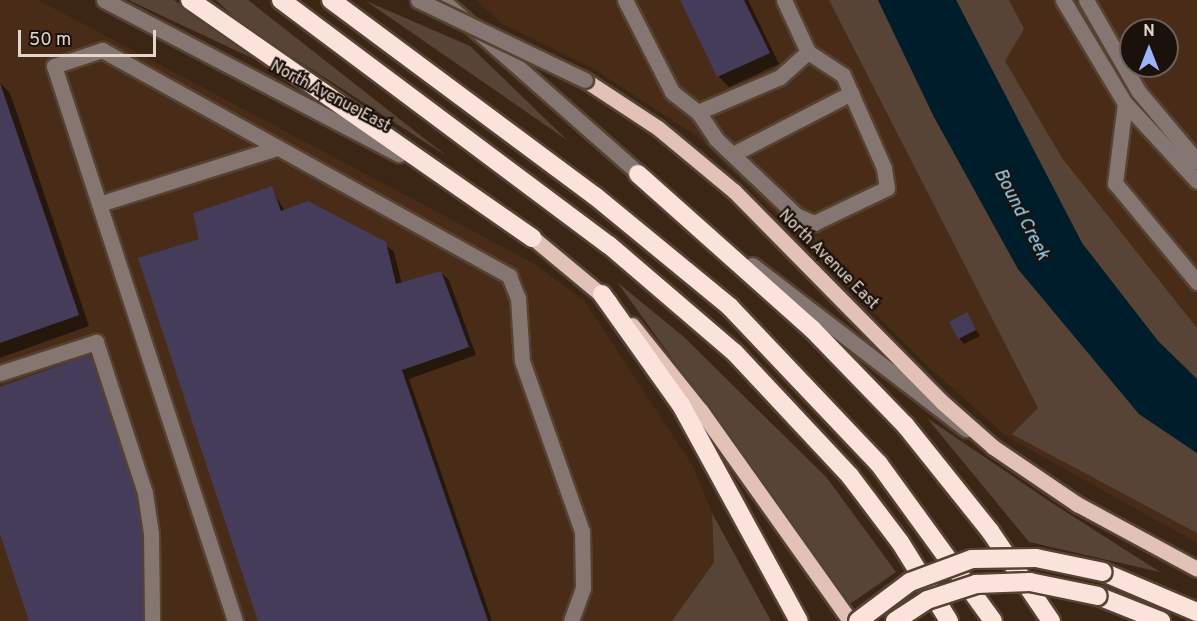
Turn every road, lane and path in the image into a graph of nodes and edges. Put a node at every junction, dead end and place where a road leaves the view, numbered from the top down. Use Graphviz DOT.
graph roads {
  1 [pos="104,0"];
  2 [pos="190,0"];
  3 [pos="281,0"];
  4 [pos="331,0"];
  5 [pos="418,0"];
  6 [pos="442,0"];
  7 [pos="625,0"];
  8 [pos="784,0"];
  9 [pos="1063,0"];
  10 [pos="1086,0"];
  11 [pos="808,52"];
  12 [pos="585,80"];
  13 [pos="851,93"];
  14 [pos="1125,103"];
  15 [pos="698,112"];
  16 [pos="277,148"];
  17 [pos="735,153"];
  18 [pos="1197,161"];
  19 [pos="638,174"];
  20 [pos="1197,181"];
  21 [pos="99,204"];
  22 [pos="533,238"];
  23 [pos="1197,282"];
  24 [pos="602,294"];
  25 [pos="0,373"];
  26 [pos="993,447"];
  27 [pos="1197,569"];
  28 [pos="1197,612"];
  29 [pos="152,621"];
  30 [pos="235,621"];
  31 [pos="571,621"];
  32 [pos="799,621"];
  33 [pos="850,621"];
  34 [pos="858,621"];
  35 [pos="895,621"];
  36 [pos="949,621"];
  37 [pos="993,621"];
  38 [pos="1051,621"];
  39 [pos="1161,621"];
  1 -- 22 [label="street, North Avenue East"];
  2 -- 22 [label="highway"];
  3 -- 36 [label="highway"];
  4 -- 37 [label="highway"];
  5 -- 12 [label="street, North Avenue East, bridge"];
  6 -- 19 [label="street"];
  7 -- 15 [label="street"];
  8 -- 11 [label="street"];
  9 -- 14 [label="street"];
  10 -- 18 [label="street"];
  11 -- 13 [label="street"];
  11 -- 15 [label="street"];
  12 -- 26 [label="main road, North Avenue East"];
  13 -- 17 [label="street"];
  13 -- 17 [label="street"];
  14 -- 20 [label="street"];
  14 -- 23 [label="street"];
  15 -- 17 [label="street"];
  16 -- 21 [label="street"];
  16 -- 21 [label="street"];
  16 -- 31 [label="street"];
  19 -- 26 [label="street"];
  19 -- 38 [label="highway"];
  21 -- 30 [label="street"];
  22 -- 24 [label="main road"];
  24 -- 32 [label="highway"];
  24 -- 33 [label="main road"];
  25 -- 29 [label="street"];
  26 -- 27 [label="main road, North Avenue East"];
  28 -- 34 [label="highway, bridge"];
  35 -- 39 [label="highway, bridge"];
}
